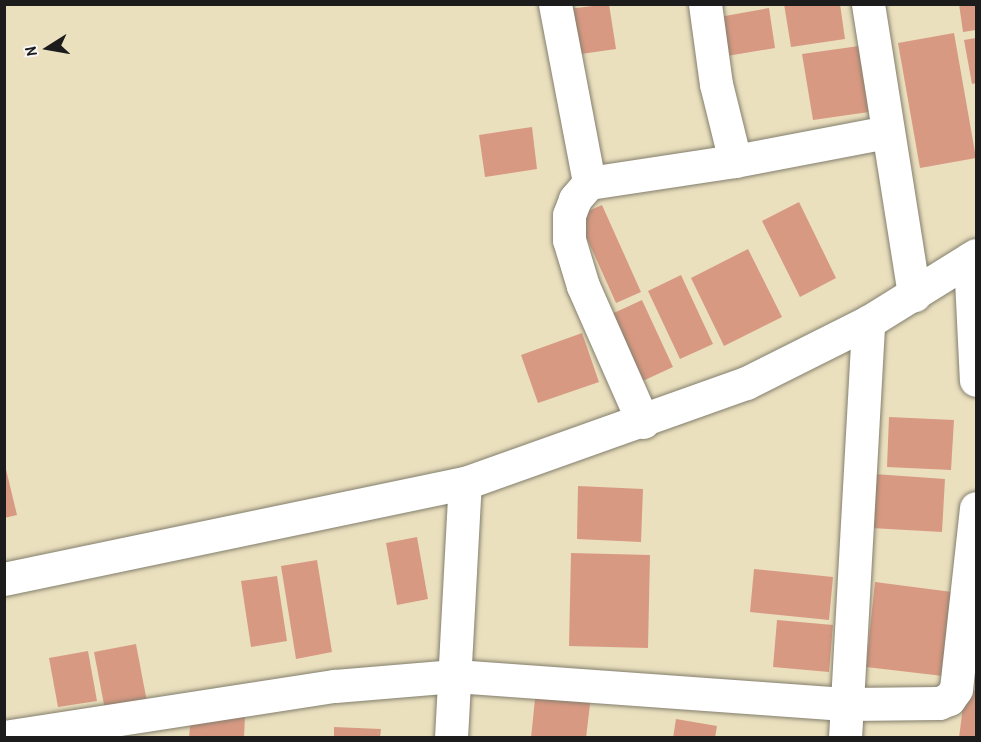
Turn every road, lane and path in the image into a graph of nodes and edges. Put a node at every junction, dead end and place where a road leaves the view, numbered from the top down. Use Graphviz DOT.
graph roads {
  1 [pos="555,4"];
  2 [pos="705,4"];
  3 [pos="868,4"];
  4 [pos="887,132"];
  5 [pos="735,161"];
  6 [pos="589,183"];
  7 [pos="973,257"];
  8 [pos="914,295"];
  9 [pos="868,322"];
  10 [pos="976,380"];
  11 [pos="643,422"];
  12 [pos="465,483"];
  13 [pos="976,508"];
  14 [pos="4,579"];
  15 [pos="455,676"];
  16 [pos="848,704"];
  17 [pos="4,737"];
  18 [pos="451,738"];
  19 [pos="845,738"];
  1 -- 6 [label="street"];
  2 -- 5 [label="street"];
  3 -- 4 [label="street"];
  4 -- 5 [label="street"];
  4 -- 8 [label="street"];
  5 -- 6 [label="street"];
  6 -- 11 [label="street"];
  7 -- 8 [label="street"];
  7 -- 10 [label="street"];
  8 -- 9 [label="street"];
  9 -- 11 [label="street"];
  9 -- 16 [label="street"];
  11 -- 12 [label="street"];
  12 -- 14 [label="street"];
  12 -- 15 [label="street"];
  13 -- 16 [label="street"];
  15 -- 16 [label="street"];
  15 -- 17 [label="street"];
  15 -- 18 [label="street"];
  16 -- 19 [label="street"];
}
